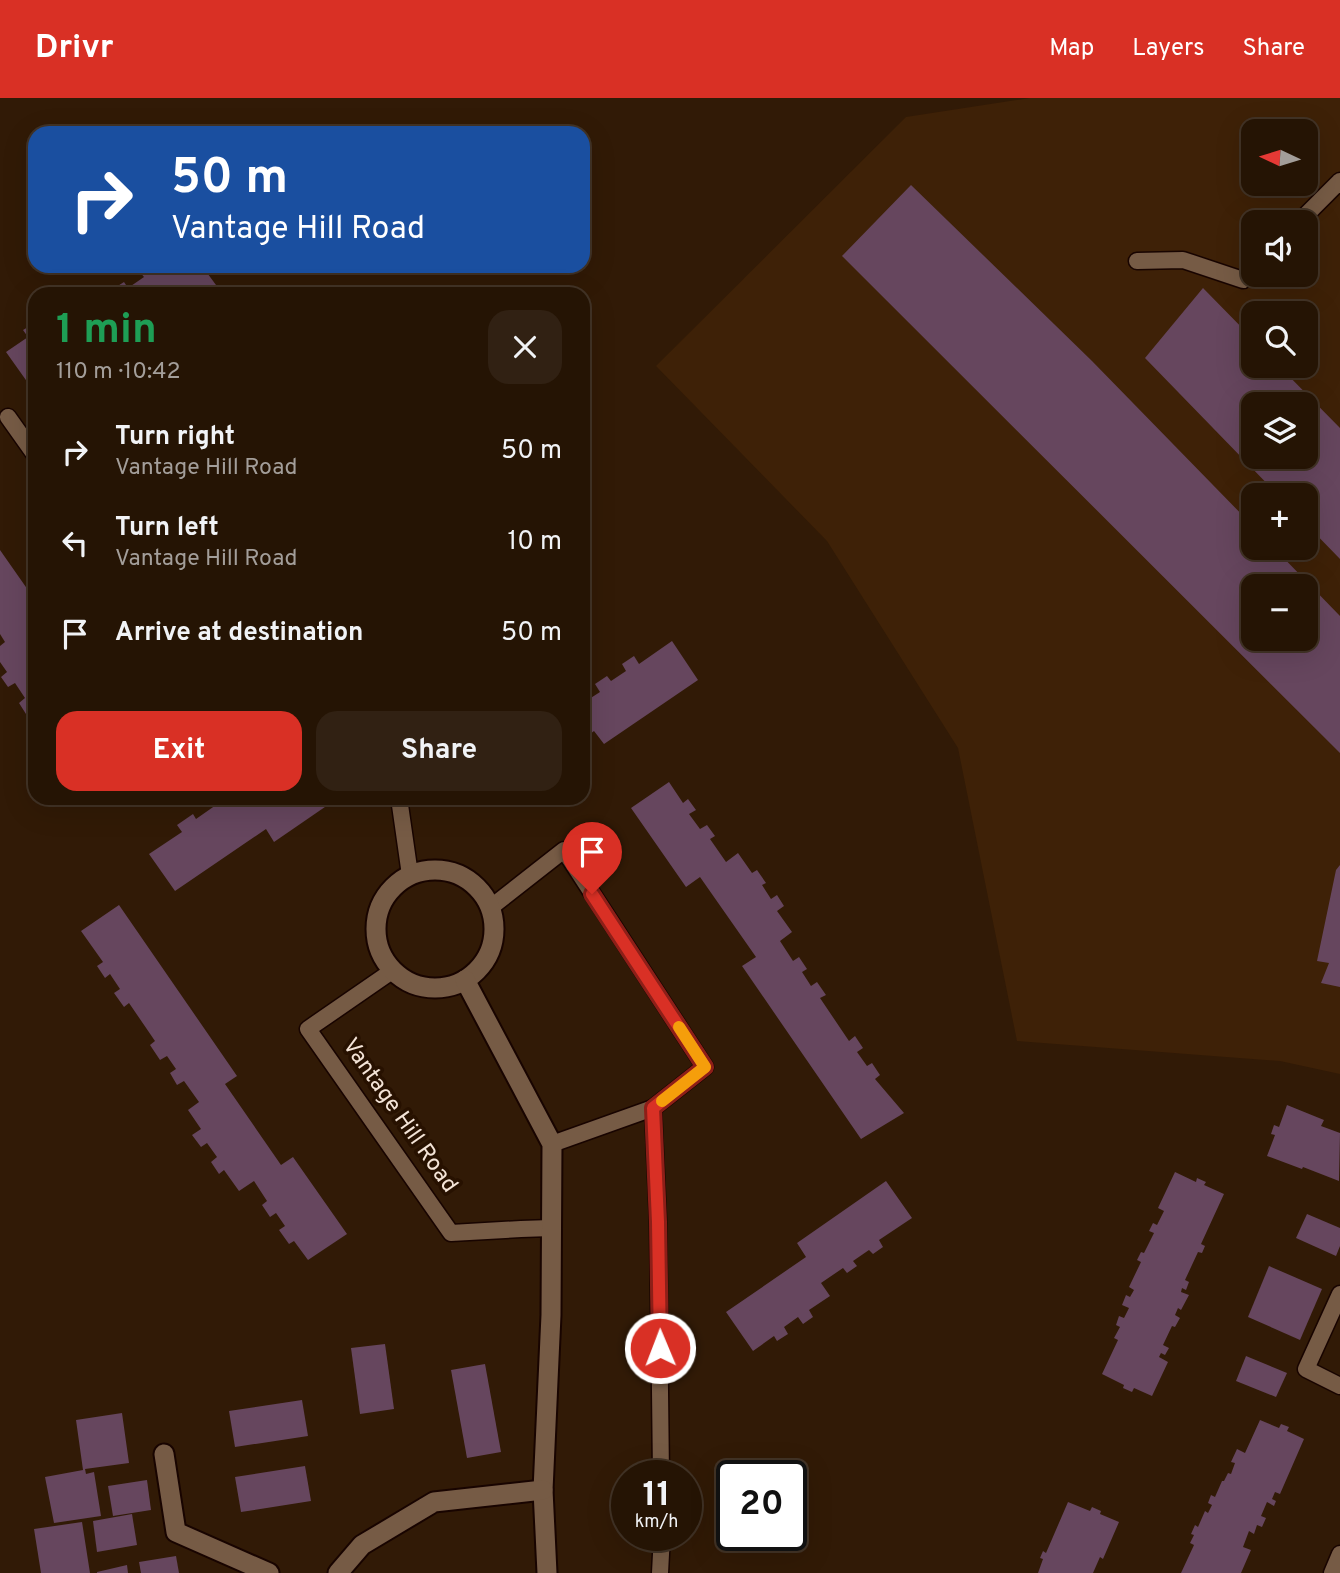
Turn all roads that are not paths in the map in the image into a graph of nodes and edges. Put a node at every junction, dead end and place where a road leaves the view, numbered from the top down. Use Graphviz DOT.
graph roads {
  1 [pos="1340,181"];
  2 [pos="1311,210"];
  3 [pos="1137,261"];
  4 [pos="1241,279"];
  5 [pos="8,417"];
  6 [pos="28,444"];
  7 [pos="400,805"];
  8 [pos="410,875"];
  9 [pos="490,908"];
  10 [pos="392,971"];
  11 [pos="465,980"];
  12 [pos="653,1108"];
  13 [pos="552,1144"];
  14 [pos="551,1228"];
  15 [pos="1340,1294"];
  16 [pos="1340,1386"];
  17 [pos="164,1454"];
  18 [pos="661,1460"];
  19 [pos="543,1490"];
  20 [pos="661,1551"];
  21 [pos="1340,1554"];
  22 [pos="269,1573"];
  23 [pos="338,1573"];
  24 [pos="547,1573"];
  25 [pos="660,1573"];
  26 [pos="1332,1573"];
  1 -- 2 [label="lane"];
  3 -- 4 [label="lane"];
  5 -- 6 [label="lane"];
  7 -- 8 [label="lane"];
  8 -- 9 [label="street"];
  8 -- 10 [label="street"];
  9 -- 11 [label="street"];
  9 -- 12 [label="lane"];
  10 -- 11 [label="street"];
  10 -- 14 [label="lane, Vantage Hill Road"];
  11 -- 13 [label="street"];
  12 -- 13 [label="lane"];
  12 -- 18 [label="lane"];
  13 -- 14 [label="street"];
  14 -- 19 [label="street"];
  15 -- 16 [label="lane"];
  17 -- 22 [label="street"];
  19 -- 23 [label="street"];
  19 -- 24 [label="street"];
  20 -- 25 [label="lane"];
  21 -- 26 [label="lane"];
}
